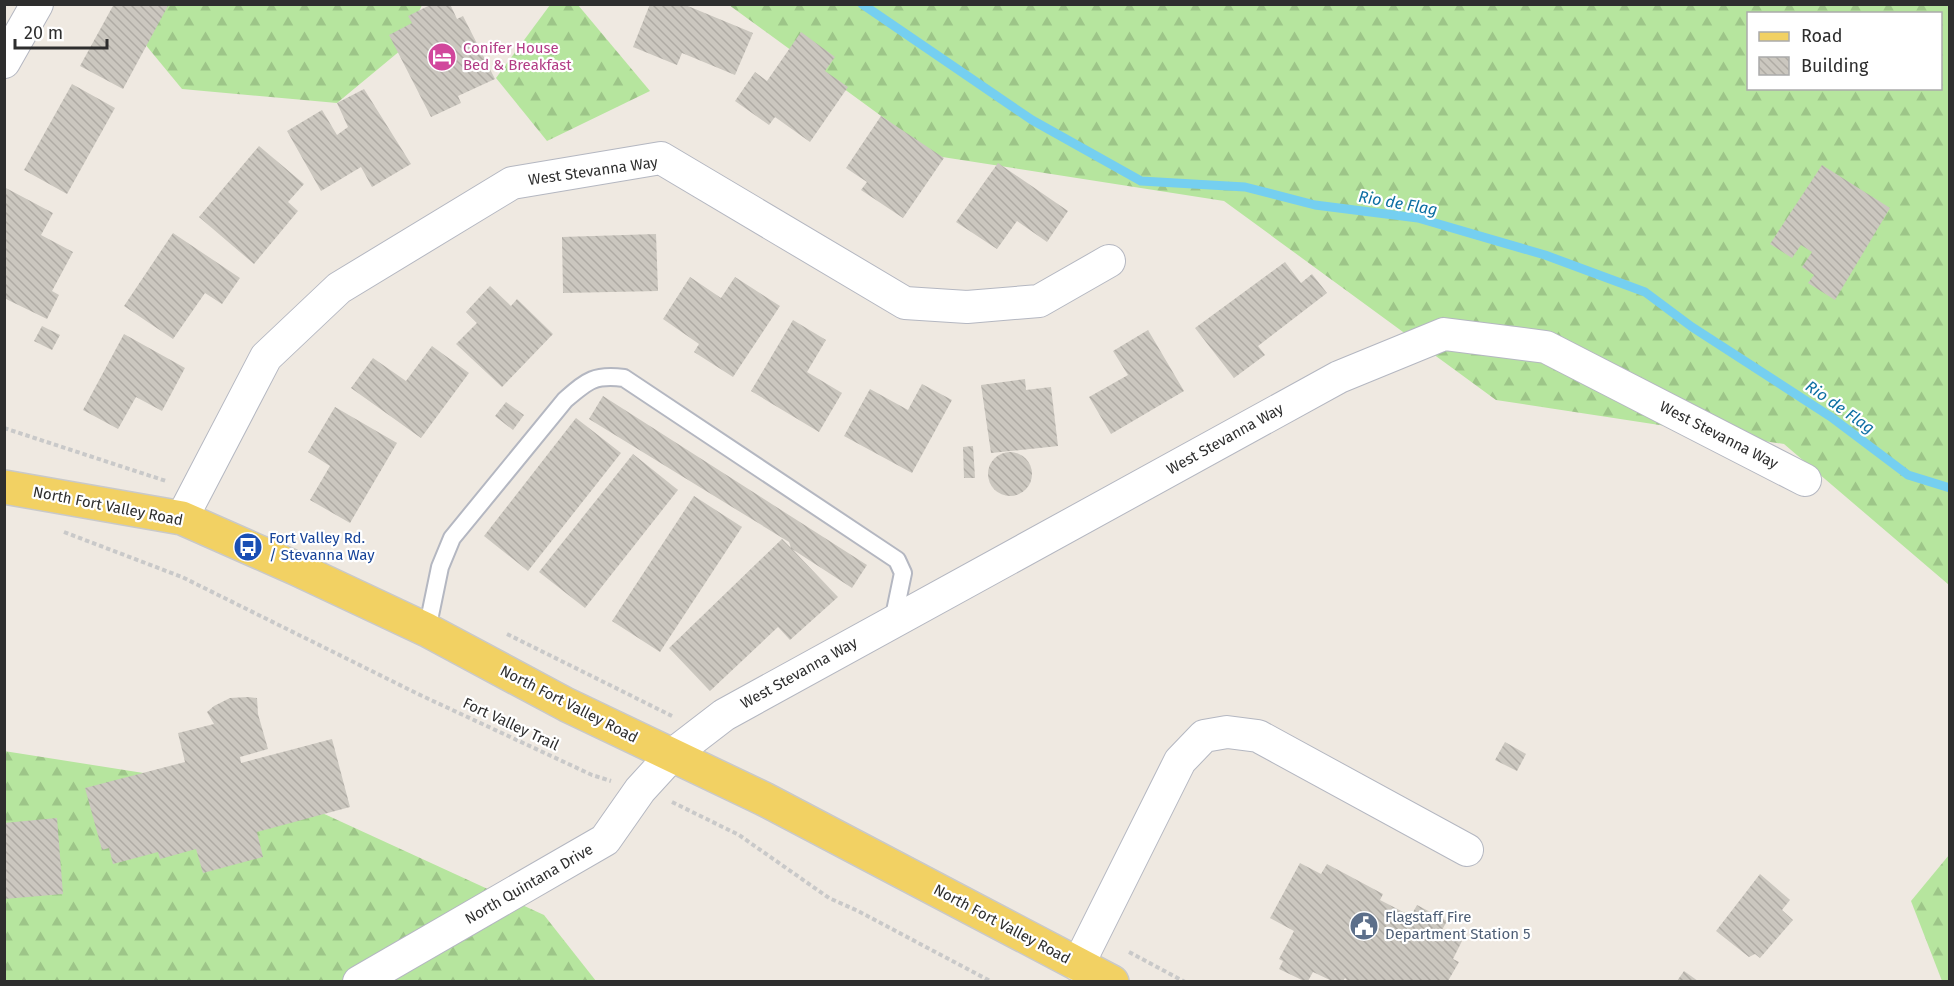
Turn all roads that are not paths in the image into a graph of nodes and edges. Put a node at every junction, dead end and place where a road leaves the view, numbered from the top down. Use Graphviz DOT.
graph roads {
  1 [pos="37,4"];
  2 [pos="4,62"];
  3 [pos="1109,261"];
  4 [pos="1805,480"];
  5 [pos="4,486"];
  6 [pos="182,518"];
  7 [pos="893,621"];
  8 [pos="427,630"];
  9 [pos="672,755"];
  10 [pos="1467,850"];
  11 [pos="1078,965"];
  12 [pos="359,981"];
  13 [pos="1112,981"];
  1 -- 2 [label="street"];
  3 -- 6 [label="street, West Stevanna Way"];
  4 -- 7 [label="street, West Stevanna Way"];
  5 -- 6 [label="main road, North Fort Valley Road"];
  6 -- 8 [label="main road, North Fort Valley Road"];
  7 -- 8 [label="lane"];
  7 -- 9 [label="street, West Stevanna Way"];
  8 -- 9 [label="main road, North Fort Valley Road"];
  9 -- 11 [label="main road, North Fort Valley Road"];
  9 -- 12 [label="street, North Quintana Drive"];
  10 -- 11 [label="street"];
  11 -- 13 [label="main road, North Fort Valley Road"];
}
